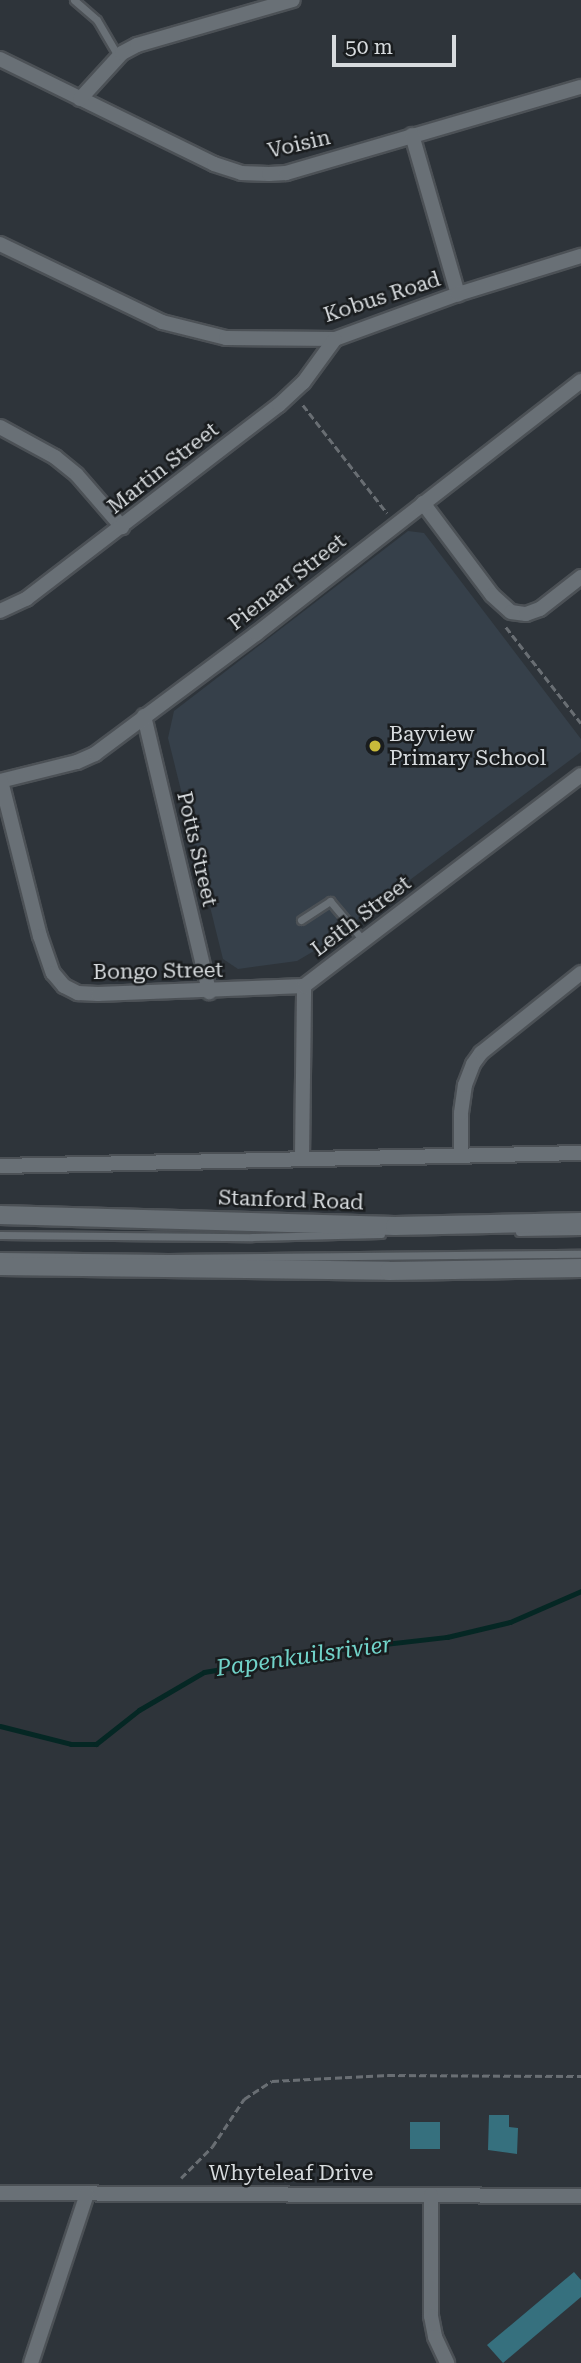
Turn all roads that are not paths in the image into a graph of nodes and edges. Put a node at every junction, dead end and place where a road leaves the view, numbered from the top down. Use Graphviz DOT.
graph roads {
  1 [pos="74,0"];
  2 [pos="293,0"];
  3 [pos="119,57"];
  4 [pos="0,59"];
  5 [pos="581,87"];
  6 [pos="80,99"];
  7 [pos="412,135"];
  8 [pos="0,244"];
  9 [pos="581,256"];
  10 [pos="458,294"];
  11 [pos="335,339"];
  12 [pos="581,381"];
  13 [pos="0,427"];
  14 [pos="423,503"];
  15 [pos="122,527"];
  16 [pos="581,578"];
  17 [pos="0,611"];
  18 [pos="144,716"];
  19 [pos="581,775"];
  20 [pos="1,781"];
  21 [pos="301,920"];
  22 [pos="363,940"];
  23 [pos="581,973"];
  24 [pos="304,986"];
  25 [pos="209,992"];
  26 [pos="581,1153"];
  27 [pos="461,1155"];
  28 [pos="302,1158"];
  29 [pos="0,1166"];
  30 [pos="0,1215"];
  31 [pos="581,1222"];
  32 [pos="581,1231"];
  33 [pos="0,1235"];
  34 [pos="581,1254"];
  35 [pos="0,1256"];
  36 [pos="0,1266"];
  37 [pos="581,1268"];
  38 [pos="0,2193"];
  39 [pos="87,2194"];
  40 [pos="431,2195"];
  41 [pos="581,2196"];
  42 [pos="31,2363"];
  43 [pos="447,2363"];
  1 -- 3 [label="lane"];
  2 -- 3 [label="street"];
  3 -- 6 [label="street"];
  4 -- 6 [label="street, Voisin"];
  5 -- 7 [label="street, Voisin"];
  6 -- 7 [label="street, Voisin"];
  7 -- 10 [label="street"];
  8 -- 11 [label="street, Kobus Road"];
  9 -- 10 [label="street, Kobus Road"];
  10 -- 11 [label="street, Kobus Road"];
  11 -- 15 [label="street, Martin Street"];
  12 -- 14 [label="street, Pienaar Street"];
  13 -- 15 [label="street"];
  14 -- 16 [label="street"];
  14 -- 18 [label="street, Pienaar Street"];
  15 -- 17 [label="street, Martin Street"];
  18 -- 20 [label="street, Pienaar Street"];
  18 -- 25 [label="street, Potts Street"];
  19 -- 22 [label="street, Leith Street"];
  20 -- 25 [label="street, Bongo Street"];
  21 -- 22 [label="lane"];
  22 -- 24 [label="street, Leith Street"];
  23 -- 27 [label="street"];
  24 -- 25 [label="street, Bongo Street"];
  24 -- 28 [label="street, Leith Street"];
  26 -- 27 [label="street, Stanford Road"];
  27 -- 28 [label="street, Stanford Road"];
  28 -- 29 [label="street, Stanford Road"];
  30 -- 31 [label="main road, Stanford Road"];
  32 -- 33 [label="lane"];
  34 -- 35 [label="lane"];
  36 -- 37 [label="main road"];
  38 -- 39 [label="street, Whyteleaf Drive"];
  39 -- 40 [label="street, Whyteleaf Drive"];
  39 -- 42 [label="street"];
  40 -- 41 [label="street, Whyteleaf Drive"];
  40 -- 43 [label="street"];
}
